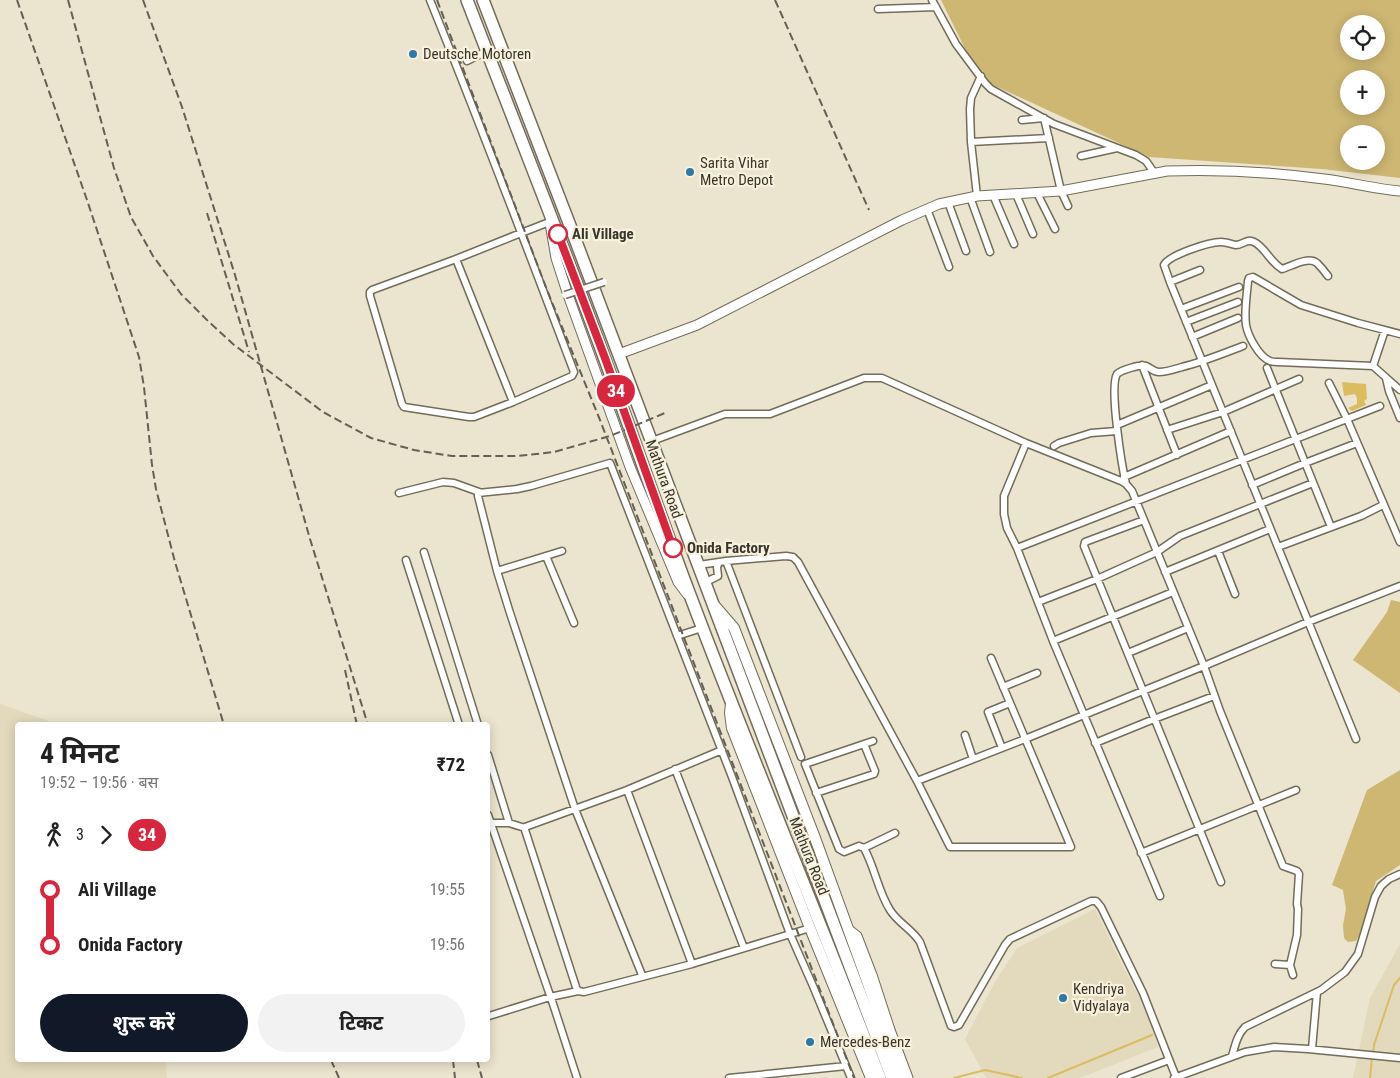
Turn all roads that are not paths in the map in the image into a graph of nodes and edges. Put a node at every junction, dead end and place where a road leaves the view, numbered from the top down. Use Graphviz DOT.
graph roads {
  1 [pos="430,0"];
  2 [pos="467,0"];
  3 [pos="483,0"];
  4 [pos="932,0"];
  5 [pos="936,7"];
  6 [pos="878,9"];
  7 [pos="487,51"];
  8 [pos="467,60"];
  9 [pos="981,76"];
  10 [pos="1044,118"];
  11 [pos="1022,120"];
  12 [pos="1049,138"];
  13 [pos="971,142"];
  14 [pos="1117,148"];
  15 [pos="1081,156"];
  16 [pos="1155,174"];
  17 [pos="1400,191"];
  18 [pos="1061,192"];
  19 [pos="1037,193"];
  20 [pos="1016,194"];
  21 [pos="993,195"];
  22 [pos="973,196"];
  23 [pos="948,202"];
  24 [pos="1068,206"];
  25 [pos="927,209"];
  26 [pos="551,222"];
  27 [pos="1055,229"];
  28 [pos="521,232"];
  29 [pos="1033,234"];
  30 [pos="1014,244"];
  31 [pos="966,251"];
  32 [pos="990,252"];
  33 [pos="456,259"];
  34 [pos="949,268"];
  35 [pos="1200,270"];
  36 [pos="1328,276"];
  37 [pos="604,282"];
  38 [pos="1170,282"];
  39 [pos="1239,287"];
  40 [pos="565,295"];
  41 [pos="1238,302"];
  42 [pos="1181,309"];
  43 [pos="1238,318"];
  44 [pos="1186,322"];
  45 [pos="1385,330"];
  46 [pos="1400,334"];
  47 [pos="1192,337"];
  48 [pos="1243,346"];
  49 [pos="619,354"];
  50 [pos="1202,362"];
  51 [pos="1142,365"];
  52 [pos="1373,366"];
  53 [pos="1267,368"];
  54 [pos="1386,378"];
  55 [pos="1299,379"];
  56 [pos="1329,382"];
  57 [pos="1212,386"];
  58 [pos="1276,390"];
  59 [pos="1400,390"];
  60 [pos="512,402"];
  61 [pos="1380,406"];
  62 [pos="1158,408"];
  63 [pos="1222,412"];
  64 [pos="1346,418"];
  65 [pos="1400,418"];
  66 [pos="1117,428"];
  67 [pos="1167,430"];
  68 [pos="1231,431"];
  69 [pos="1296,439"];
  70 [pos="652,441"];
  71 [pos="1026,443"];
  72 [pos="1357,443"];
  73 [pos="1054,446"];
  74 [pos="1177,455"];
  75 [pos="1242,460"];
  76 [pos="1305,463"];
  77 [pos="1125,481"];
  78 [pos="1313,483"];
  79 [pos="1252,485"];
  80 [pos="479,492"];
  81 [pos="399,493"];
  82 [pos="1136,501"];
  83 [pos="1383,504"];
  84 [pos="1261,505"];
  85 [pos="1144,520"];
  86 [pos="1331,527"];
  87 [pos="1270,529"];
  88 [pos="1400,542"];
  89 [pos="1278,547"];
  90 [pos="1017,548"];
  91 [pos="562,550"];
  92 [pos="1218,551"];
  93 [pos="424,552"];
  94 [pos="1158,552"];
  95 [pos="546,556"];
  96 [pos="406,560"];
  97 [pos="722,562"];
  98 [pos="699,565"];
  99 [pos="497,571"];
  100 [pos="1165,572"];
  101 [pos="1097,579"];
  102 [pos="706,582"];
  103 [pos="1400,586"];
  104 [pos="1173,592"];
  105 [pos="1235,594"];
  106 [pos="1038,602"];
  107 [pos="714,605"];
  108 [pos="1112,616"];
  109 [pos="1308,622"];
  110 [pos="574,623"];
  111 [pos="702,628"];
  112 [pos="1188,628"];
  113 [pos="677,636"];
  114 [pos="1053,641"];
  115 [pos="1128,653"];
  116 [pos="991,658"];
  117 [pos="1204,666"];
  118 [pos="1037,673"];
  119 [pos="1003,687"];
  120 [pos="1143,691"];
  121 [pos="1214,696"];
  122 [pos="731,703"];
  123 [pos="1010,703"];
  124 [pos="1083,714"];
  125 [pos="1154,719"];
  126 [pos="458,722"];
  127 [pos="477,722"];
  128 [pos="965,735"];
  129 [pos="1025,739"];
  130 [pos="1356,739"];
  131 [pos="873,741"];
  132 [pos="1095,743"];
  133 [pos="864,744"];
  134 [pos="1002,748"];
  135 [pos="722,750"];
  136 [pos="801,757"];
  137 [pos="973,759"];
  138 [pos="490,761"];
  139 [pos="675,769"];
  140 [pos="917,781"];
  141 [pos="627,790"];
  142 [pos="1296,790"];
  143 [pos="816,793"];
  144 [pos="1259,805"];
  145 [pos="575,809"];
  146 [pos="490,823"];
  147 [pos="510,823"];
  148 [pos="490,826"];
  149 [pos="525,828"];
  150 [pos="1199,829"];
  151 [pos="895,833"];
  152 [pos="864,848"];
  153 [pos="1141,853"];
  154 [pos="1400,874"];
  155 [pos="1221,882"];
  156 [pos="1160,896"];
  157 [pos="810,928"];
  158 [pos="848,929"];
  159 [pos="790,934"];
  160 [pos="744,948"];
  161 [pos="692,964"];
  162 [pos="1276,964"];
  163 [pos="1290,965"];
  164 [pos="1293,975"];
  165 [pos="642,976"];
  166 [pos="578,991"];
  167 [pos="1317,992"];
  168 [pos="550,997"];
  169 [pos="490,1016"];
  170 [pos="1312,1049"];
  171 [pos="1232,1056"];
  172 [pos="1400,1058"];
  173 [pos="1169,1060"];
  174 [pos="846,1066"];
  175 [pos="576,1078"];
  176 [pos="729,1078"];
  177 [pos="851,1078"];
  178 [pos="871,1078"];
  179 [pos="880,1078"];
  180 [pos="892,1078"];
  181 [pos="900,1078"];
  182 [pos="908,1078"];
  183 [pos="1121,1078"];
  184 [pos="1175,1078"];
  1 -- 28 [label="street"];
  2 -- 7 [label="highway, Mathura Road"];
  3 -- 49 [label="highway, Mathura Road"];
  4 -- 5 [label="street"];
  5 -- 6 [label="street"];
  5 -- 9 [label="street"];
  7 -- 8 [label="street"];
  7 -- 26 [label="highway, Mathura Road"];
  9 -- 10 [label="street"];
  9 -- 13 [label="street"];
  10 -- 11 [label="street"];
  10 -- 12 [label="street"];
  10 -- 14 [label="street"];
  12 -- 13 [label="street"];
  12 -- 18 [label="street"];
  13 -- 22 [label="street"];
  14 -- 15 [label="street"];
  14 -- 16 [label="street"];
  16 -- 17 [label="street"];
  16 -- 18 [label="street"];
  18 -- 19 [label="street"];
  18 -- 24 [label="street"];
  19 -- 20 [label="street"];
  19 -- 27 [label="street"];
  20 -- 21 [label="street"];
  20 -- 29 [label="street"];
  21 -- 22 [label="street"];
  21 -- 30 [label="street"];
  22 -- 23 [label="street"];
  22 -- 32 [label="street"];
  23 -- 25 [label="street"];
  23 -- 31 [label="street"];
  25 -- 34 [label="street"];
  25 -- 49 [label="street"];
  26 -- 28 [label="street"];
  26 -- 111 [label="highway, Mathura Road"];
  28 -- 33 [label="street"];
  28 -- 60 [label="street"];
  33 -- 60 [label="street"];
  33 -- 60 [label="street"];
  35 -- 38 [label="street"];
  36 -- 38 [label="street"];
  37 -- 40 [label="street, bridge"];
  38 -- 42 [label="street"];
  39 -- 42 [label="street"];
  41 -- 44 [label="street"];
  42 -- 44 [label="street"];
  43 -- 47 [label="street"];
  44 -- 47 [label="street"];
  45 -- 46 [label="street"];
  45 -- 52 [label="street"];
  45 -- 52 [label="street"];
  47 -- 50 [label="street"];
  48 -- 50 [label="street"];
  49 -- 70 [label="highway, Mathura Road"];
  50 -- 51 [label="street"];
  50 -- 57 [label="street"];
  51 -- 62 [label="street"];
  51 -- 66 [label="street"];
  52 -- 54 [label="street"];
  53 -- 58 [label="street"];
  54 -- 59 [label="street"];
  54 -- 65 [label="street"];
  55 -- 58 [label="street"];
  56 -- 64 [label="street"];
  57 -- 62 [label="street"];
  57 -- 63 [label="street"];
  58 -- 63 [label="street"];
  58 -- 69 [label="street"];
  61 -- 64 [label="street"];
  62 -- 66 [label="street"];
  62 -- 67 [label="street"];
  63 -- 67 [label="street"];
  63 -- 68 [label="street"];
  64 -- 69 [label="street"];
  64 -- 72 [label="street"];
  66 -- 73 [label="street"];
  66 -- 77 [label="street"];
  67 -- 74 [label="street"];
  68 -- 74 [label="street"];
  68 -- 75 [label="street"];
  69 -- 75 [label="street"];
  69 -- 76 [label="street"];
  70 -- 71 [label="street"];
  70 -- 98 [label="highway, Mathura Road"];
  71 -- 77 [label="street"];
  71 -- 90 [label="street"];
  72 -- 76 [label="street"];
  72 -- 83 [label="street"];
  74 -- 77 [label="street"];
  75 -- 79 [label="street"];
  75 -- 82 [label="street"];
  76 -- 78 [label="street"];
  76 -- 79 [label="street"];
  77 -- 82 [label="street"];
  78 -- 84 [label="street"];
  78 -- 86 [label="street"];
  79 -- 84 [label="street"];
  80 -- 81 [label="street"];
  80 -- 99 [label="street"];
  80 -- 113 [label="street"];
  82 -- 85 [label="street"];
  82 -- 90 [label="street"];
  83 -- 86 [label="street"];
  83 -- 88 [label="street"];
  84 -- 87 [label="street"];
  84 -- 94 [label="street"];
  85 -- 94 [label="street"];
  85 -- 101 [label="street"];
  86 -- 89 [label="street"];
  87 -- 89 [label="street"];
  87 -- 92 [label="street"];
  89 -- 109 [label="street"];
  90 -- 106 [label="street"];
  91 -- 95 [label="street"];
  92 -- 100 [label="street"];
  92 -- 105 [label="street"];
  93 -- 127 [label="street"];
  94 -- 100 [label="street"];
  94 -- 101 [label="street"];
  95 -- 99 [label="street"];
  95 -- 110 [label="street"];
  96 -- 126 [label="street"];
  97 -- 98 [label="street"];
  97 -- 102 [label="street"];
  97 -- 136 [label="street"];
  97 -- 140 [label="street"];
  98 -- 102 [label="highway, Mathura Road"];
  99 -- 145 [label="street"];
  100 -- 104 [label="street"];
  101 -- 106 [label="street"];
  101 -- 108 [label="street"];
  102 -- 107 [label="highway, Mathura Road"];
  103 -- 109 [label="street"];
  104 -- 108 [label="street"];
  104 -- 112 [label="street"];
  106 -- 114 [label="street"];
  107 -- 158 [label="main road, Mathura Road"];
  107 -- 180 [label="highway, Mathura Road"];
  108 -- 114 [label="street"];
  108 -- 115 [label="street"];
  109 -- 117 [label="street"];
  109 -- 130 [label="street"];
  111 -- 113 [label="street"];
  111 -- 122 [label="highway, Mathura Road"];
  112 -- 115 [label="street"];
  112 -- 117 [label="street"];
  113 -- 135 [label="street"];
  114 -- 124 [label="street"];
  115 -- 120 [label="street"];
  116 -- 119 [label="street"];
  117 -- 120 [label="street"];
  117 -- 121 [label="street"];
  118 -- 119 [label="street"];
  119 -- 123 [label="street"];
  120 -- 124 [label="street"];
  120 -- 125 [label="street"];
  121 -- 125 [label="street"];
  121 -- 144 [label="street"];
  122 -- 157 [label="main road, Mathura Road"];
  122 -- 179 [label="highway, Mathura Road"];
  123 -- 129 [label="street"];
  123 -- 134 [label="street"];
  124 -- 129 [label="street"];
  124 -- 132 [label="street"];
  125 -- 132 [label="street"];
  125 -- 150 [label="street"];
  128 -- 137 [label="street"];
  129 -- 134 [label="street"];
  129 -- 140 [label="street"];
  131 -- 133 [label="street"];
  132 -- 153 [label="street"];
  133 -- 143 [label="street"];
  133 -- 143 [label="street"];
  134 -- 137 [label="street"];
  135 -- 139 [label="street"];
  135 -- 159 [label="street"];
  137 -- 140 [label="street"];
  138 -- 147 [label="street"];
  139 -- 141 [label="street"];
  139 -- 160 [label="street"];
  141 -- 145 [label="street"];
  141 -- 161 [label="street"];
  142 -- 144 [label="street"];
  143 -- 152 [label="street"];
  144 -- 150 [label="street"];
  144 -- 163 [label="street"];
  145 -- 149 [label="street"];
  145 -- 165 [label="street"];
  146 -- 147 [label="street"];
  147 -- 149 [label="street"];
  148 -- 168 [label="street"];
  149 -- 166 [label="street"];
  150 -- 153 [label="street"];
  150 -- 155 [label="street"];
  151 -- 152 [label="street"];
  152 -- 173 [label="street"];
  153 -- 156 [label="street"];
  154 -- 167 [label="street"];
  157 -- 159 [label="street"];
  157 -- 178 [label="main road, Mathura Road"];
  158 -- 181 [label="main road, Mathura Road"];
  158 -- 182 [label="street"];
  159 -- 160 [label="street"];
  159 -- 174 [label="street"];
  160 -- 161 [label="street"];
  161 -- 165 [label="street"];
  162 -- 163 [label="street"];
  163 -- 164 [label="street"];
  165 -- 166 [label="street"];
  166 -- 168 [label="street"];
  167 -- 170 [label="street"];
  167 -- 171 [label="street"];
  168 -- 169 [label="street"];
  168 -- 175 [label="street"];
  170 -- 171 [label="street"];
  170 -- 172 [label="street"];
  171 -- 184 [label="street"];
  173 -- 183 [label="street"];
  173 -- 184 [label="street"];
  174 -- 176 [label="street"];
  174 -- 177 [label="street"];
}
